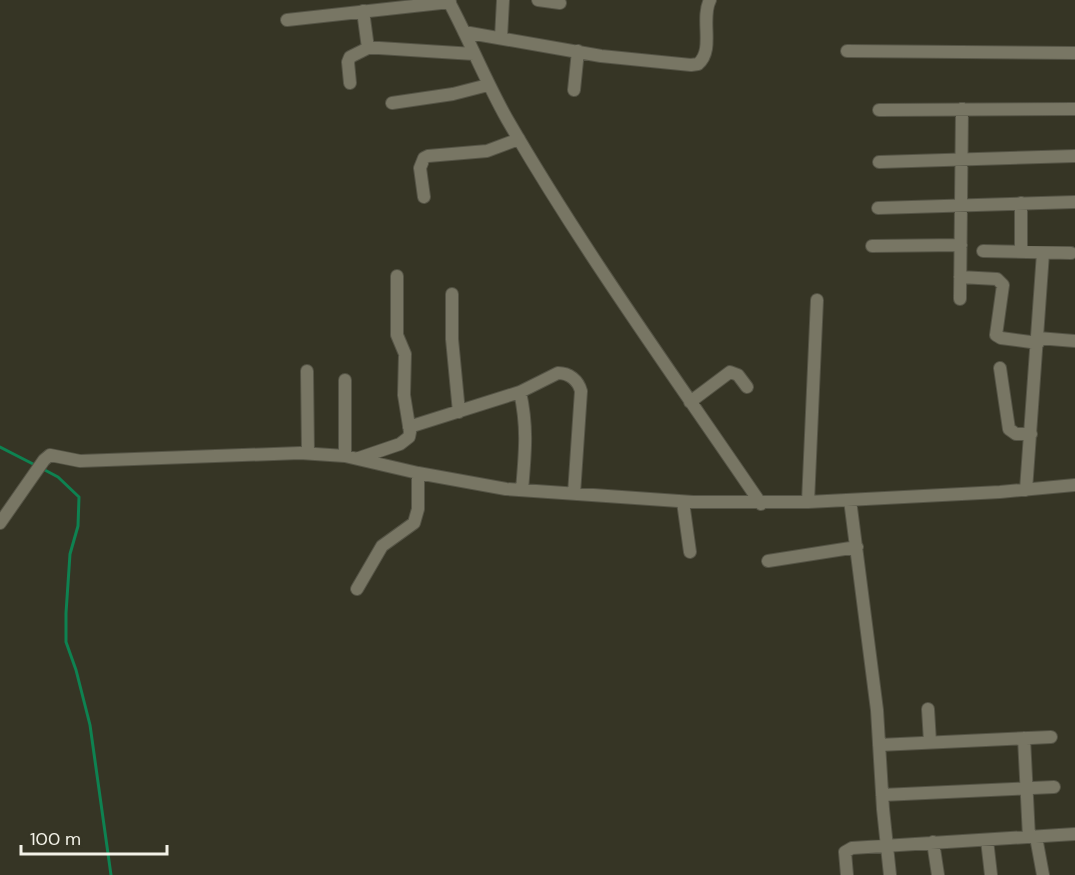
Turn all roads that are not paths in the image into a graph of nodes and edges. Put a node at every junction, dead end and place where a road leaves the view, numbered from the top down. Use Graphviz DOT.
graph roads {
  1 [pos="503,0"];
  2 [pos="538,0"];
  3 [pos="710,0"];
  4 [pos="449,1"];
  5 [pos="404,3"];
  6 [pos="560,3"];
  7 [pos="368,7"];
  8 [pos="287,20"];
  9 [pos="464,32"];
  10 [pos="501,38"];
  11 [pos="368,48"];
  12 [pos="578,51"];
  13 [pos="847,51"];
  14 [pos="1075,53"];
  15 [pos="474,54"];
  16 [pos="350,83"];
  17 [pos="488,85"];
  18 [pos="573,90"];
  19 [pos="392,103"];
  20 [pos="962,109"];
  21 [pos="879,110"];
  22 [pos="1075,110"];
  23 [pos="519,139"];
  24 [pos="1075,156"];
  25 [pos="962,160"];
  26 [pos="879,162"];
  27 [pos="424,197"];
  28 [pos="1075,202"];
  29 [pos="1021,203"];
  30 [pos="961,204"];
  31 [pos="878,208"];
  32 [pos="961,245"];
  33 [pos="872,246"];
  34 [pos="983,251"];
  35 [pos="1021,252"];
  36 [pos="1043,253"];
  37 [pos="1071,253"];
  38 [pos="397,276"];
  39 [pos="960,277"];
  40 [pos="452,294"];
  41 [pos="960,299"];
  42 [pos="817,300"];
  43 [pos="1038,340"];
  44 [pos="1075,341"];
  45 [pos="1000,368"];
  46 [pos="307,371"];
  47 [pos="345,380"];
  48 [pos="747,387"];
  49 [pos="520,392"];
  50 [pos="690,402"];
  51 [pos="459,412"];
  52 [pos="410,427"];
  53 [pos="1031,434"];
  54 [pos="308,453"];
  55 [pos="351,457"];
  56 [pos="418,473"];
  57 [pos="1075,485"];
  58 [pos="522,490"];
  59 [pos="1026,490"];
  60 [pos="574,494"];
  61 [pos="850,500"];
  62 [pos="683,502"];
  63 [pos="808,502"];
  64 [pos="760,504"];
  65 [pos="0,523"];
  66 [pos="856,547"];
  67 [pos="690,552"];
  68 [pos="768,561"];
  69 [pos="357,589"];
  70 [pos="928,709"];
  71 [pos="1051,737"];
  72 [pos="1024,738"];
  73 [pos="930,742"];
  74 [pos="879,745"];
  75 [pos="1054,787"];
  76 [pos="1026,788"];
  77 [pos="882,795"];
  78 [pos="1075,834"];
  79 [pos="1033,837"];
  80 [pos="987,840"];
  81 [pos="933,842"];
  82 [pos="886,845"];
  83 [pos="847,875"];
  84 [pos="890,875"];
  85 [pos="938,875"];
  86 [pos="991,875"];
  87 [pos="1043,875"];
  1 -- 10 [label="street"];
  2 -- 6 [label="street"];
  3 -- 12 [label="street"];
  4 -- 5 [label="street"];
  4 -- 9 [label="street"];
  5 -- 7 [label="street"];
  7 -- 8 [label="street"];
  7 -- 11 [label="street"];
  9 -- 10 [label="street"];
  9 -- 15 [label="street"];
  10 -- 12 [label="street"];
  11 -- 15 [label="street"];
  11 -- 16 [label="street"];
  12 -- 18 [label="street"];
  13 -- 14 [label="street"];
  15 -- 17 [label="street"];
  17 -- 19 [label="street"];
  17 -- 23 [label="street"];
  20 -- 21 [label="street"];
  20 -- 22 [label="street"];
  20 -- 25 [label="street"];
  23 -- 27 [label="street"];
  23 -- 50 [label="street"];
  24 -- 25 [label="street"];
  25 -- 26 [label="street"];
  25 -- 30 [label="street"];
  28 -- 29 [label="street"];
  29 -- 30 [label="street"];
  29 -- 35 [label="street"];
  30 -- 31 [label="street"];
  30 -- 32 [label="street"];
  32 -- 33 [label="street"];
  32 -- 39 [label="street"];
  34 -- 35 [label="street"];
  35 -- 36 [label="street"];
  36 -- 37 [label="street"];
  36 -- 43 [label="street"];
  38 -- 52 [label="street"];
  39 -- 41 [label="street"];
  39 -- 43 [label="street"];
  40 -- 51 [label="street"];
  42 -- 63 [label="street"];
  43 -- 44 [label="street"];
  43 -- 53 [label="street"];
  45 -- 53 [label="street"];
  46 -- 54 [label="street"];
  47 -- 55 [label="street"];
  48 -- 50 [label="street"];
  49 -- 51 [label="street"];
  49 -- 58 [label="street"];
  49 -- 60 [label="street"];
  50 -- 64 [label="street"];
  51 -- 52 [label="street"];
  52 -- 55 [label="street"];
  53 -- 59 [label="street"];
  54 -- 55 [label="street"];
  54 -- 65 [label="street"];
  55 -- 56 [label="street"];
  56 -- 58 [label="street"];
  56 -- 69 [label="street"];
  57 -- 59 [label="street"];
  58 -- 60 [label="street"];
  59 -- 61 [label="street"];
  60 -- 62 [label="street"];
  61 -- 63 [label="street"];
  61 -- 66 [label="street"];
  62 -- 64 [label="street"];
  62 -- 67 [label="street"];
  63 -- 64 [label="street"];
  66 -- 68 [label="street"];
  66 -- 74 [label="street"];
  70 -- 73 [label="street"];
  71 -- 72 [label="street"];
  72 -- 73 [label="street"];
  72 -- 76 [label="street"];
  73 -- 74 [label="street"];
  74 -- 77 [label="street"];
  75 -- 76 [label="street"];
  76 -- 77 [label="street"];
  76 -- 79 [label="street"];
  77 -- 82 [label="street"];
  78 -- 79 [label="street"];
  79 -- 80 [label="street"];
  79 -- 87 [label="street"];
  80 -- 81 [label="street"];
  80 -- 86 [label="street"];
  81 -- 82 [label="street"];
  81 -- 85 [label="street"];
  82 -- 83 [label="street"];
  82 -- 84 [label="street"];
}
